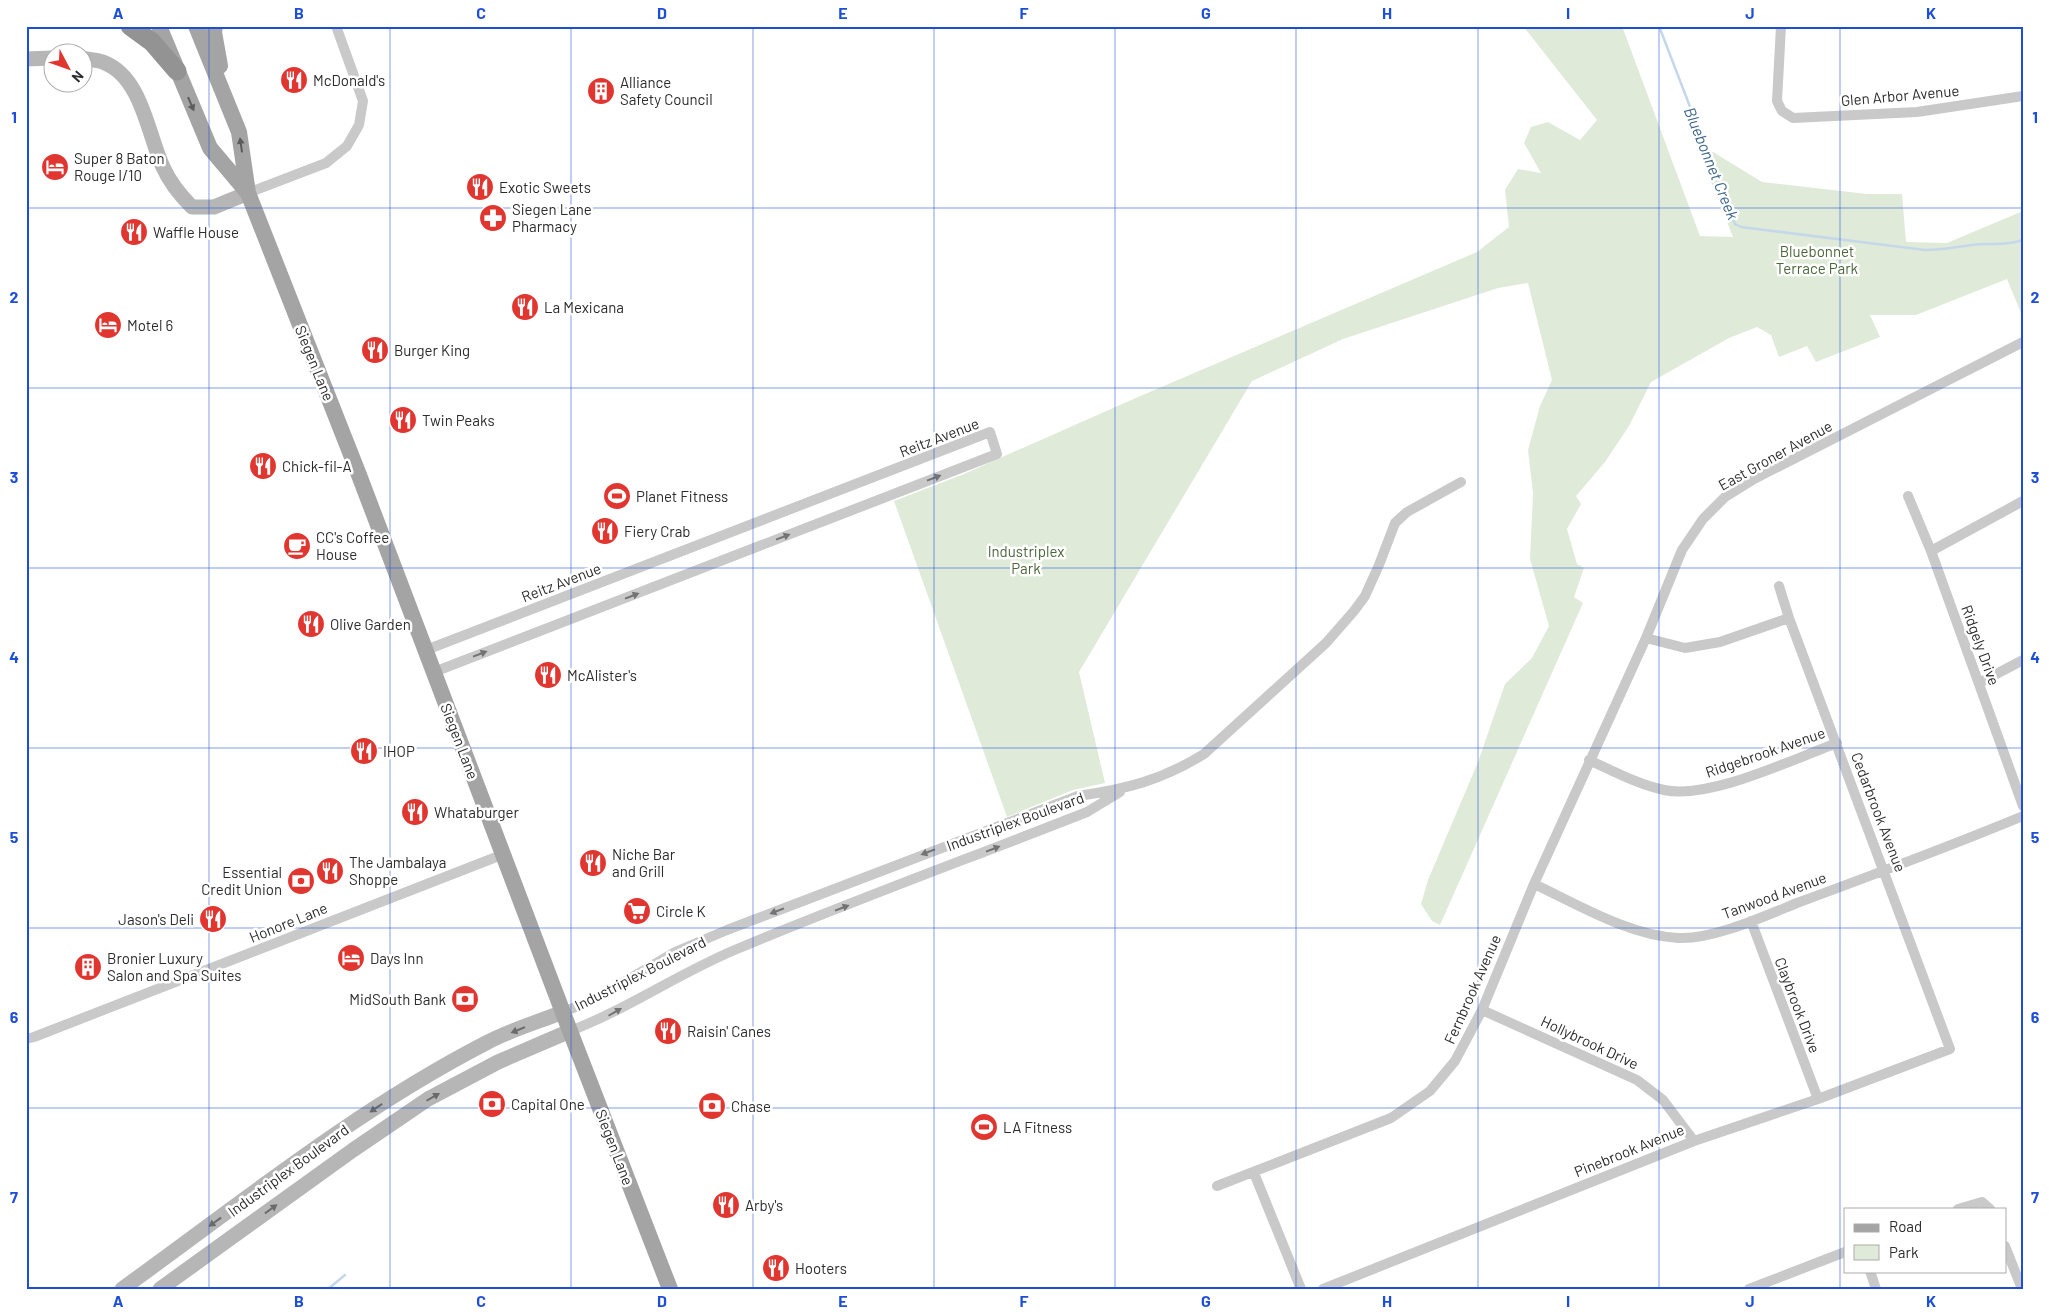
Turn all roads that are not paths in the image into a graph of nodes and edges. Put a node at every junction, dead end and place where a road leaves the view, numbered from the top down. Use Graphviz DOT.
graph roads {
  1 [pos="130,26"];
  2 [pos="159,26"];
  3 [pos="196,26"];
  4 [pos="215,26"];
  5 [pos="336,26"];
  6 [pos="1781,26"];
  7 [pos="42,58"];
  8 [pos="26,59"];
  9 [pos="92,60"];
  10 [pos="177,71"];
  11 [pos="223,93"];
  12 [pos="2023,96"];
  13 [pos="248,193"];
  14 [pos="2023,342"];
  15 [pos="1461,482"];
  16 [pos="1908,496"];
  17 [pos="2023,501"];
  18 [pos="1931,550"];
  19 [pos="1779,586"];
  20 [pos="1789,618"];
  21 [pos="1646,638"];
  22 [pos="426,650"];
  23 [pos="2023,660"];
  24 [pos="434,672"];
  25 [pos="1979,683"];
  26 [pos="1837,743"];
  27 [pos="1589,760"];
  28 [pos="1124,790"];
  29 [pos="2023,806"];
  30 [pos="2023,816"];
  31 [pos="504,854"];
  32 [pos="1885,871"];
  33 [pos="1534,884"];
  34 [pos="1751,921"];
  35 [pos="1482,1010"];
  36 [pos="563,1012"];
  37 [pos="570,1031"];
  38 [pos="26,1039"];
  39 [pos="1950,1049"];
  40 [pos="1818,1099"];
  41 [pos="1694,1140"];
  42 [pos="1254,1173"];
  43 [pos="1217,1186"];
  44 [pos="1986,1205"];
  45 [pos="1965,1208"];
  46 [pos="2006,1249"];
  47 [pos="1844,1252"];
  48 [pos="1870,1272"];
  49 [pos="1299,1288"];
  50 [pos="122,1289"];
  51 [pos="160,1289"];
  52 [pos="670,1289"];
  53 [pos="1323,1289"];
  54 [pos="1749,1289"];
  55 [pos="1876,1289"];
  56 [pos="2022,1289"];
  1 -- 10 [label="highway"];
  2 -- 10 [label="main road, Siegen Lane"];
  3 -- 11 [label="main road, Siegen Lane"];
  4 -- 11 [label="main road"];
  5 -- 13 [label="street"];
  6 -- 12 [label="street, Glen Arbor Avenue"];
  7 -- 8 [label="street"];
  9 -- 13 [label="street"];
  10 -- 13 [label="main road, Siegen Lane, one-way"];
  13 -- 11 [label="main road, Siegen Lane, one-way"];
  13 -- 22 [label="main road, Siegen Lane"];
  14 -- 21 [label="street, East Groner Avenue"];
  15 -- 28 [label="street, Industriplex Boulevard"];
  16 -- 18 [label="street, Ridgely Drive"];
  17 -- 18 [label="street"];
  18 -- 25 [label="street, Ridgely Drive"];
  19 -- 20 [label="street, Cedarbrook Avenue"];
  20 -- 21 [label="street"];
  20 -- 26 [label="street, Cedarbrook Avenue"];
  21 -- 27 [label="street, East Groner Avenue"];
  22 -- 24 [label="main road, Siegen Lane"];
  24 -- 22 [label="street, Reitz Avenue, one-way"];
  23 -- 25 [label="street"];
  24 -- 31 [label="main road, Siegen Lane"];
  25 -- 29 [label="street, Ridgely Drive"];
  26 -- 27 [label="street, Ridgebrook Avenue"];
  26 -- 32 [label="street, Cedarbrook Avenue"];
  27 -- 33 [label="street, Fernbrook Avenue"];
  28 -- 36 [label="street, Industriplex Boulevard, one-way"];
  37 -- 28 [label="street, Industriplex Boulevard, one-way"];
  30 -- 32 [label="street, Tanwood Avenue"];
  31 -- 36 [label="main road, Siegen Lane"];
  31 -- 38 [label="street, Honore Lane"];
  32 -- 34 [label="street, Tanwood Avenue"];
  32 -- 39 [label="street, Cedarbrook Avenue"];
  33 -- 34 [label="street, Tanwood Avenue"];
  33 -- 35 [label="street, Fernbrook Avenue"];
  34 -- 40 [label="street, Claybrook Drive"];
  35 -- 41 [label="street, Hollybrook Drive"];
  35 -- 42 [label="street, Fernbrook Avenue"];
  36 -- 37 [label="main road, Siegen Lane"];
  36 -- 50 [label="street, Industriplex Boulevard, one-way"];
  51 -- 37 [label="street, Industriplex Boulevard, one-way"];
  37 -- 52 [label="main road, Siegen Lane"];
  39 -- 40 [label="street, Pinebrook Avenue"];
  40 -- 41 [label="street, Pinebrook Avenue"];
  41 -- 53 [label="street, Pinebrook Avenue"];
  42 -- 43 [label="street, Fernbrook Avenue"];
  42 -- 49 [label="street"];
  44 -- 45 [label="street"];
  46 -- 56 [label="street"];
  47 -- 54 [label="street"];
  48 -- 55 [label="street"];
}
